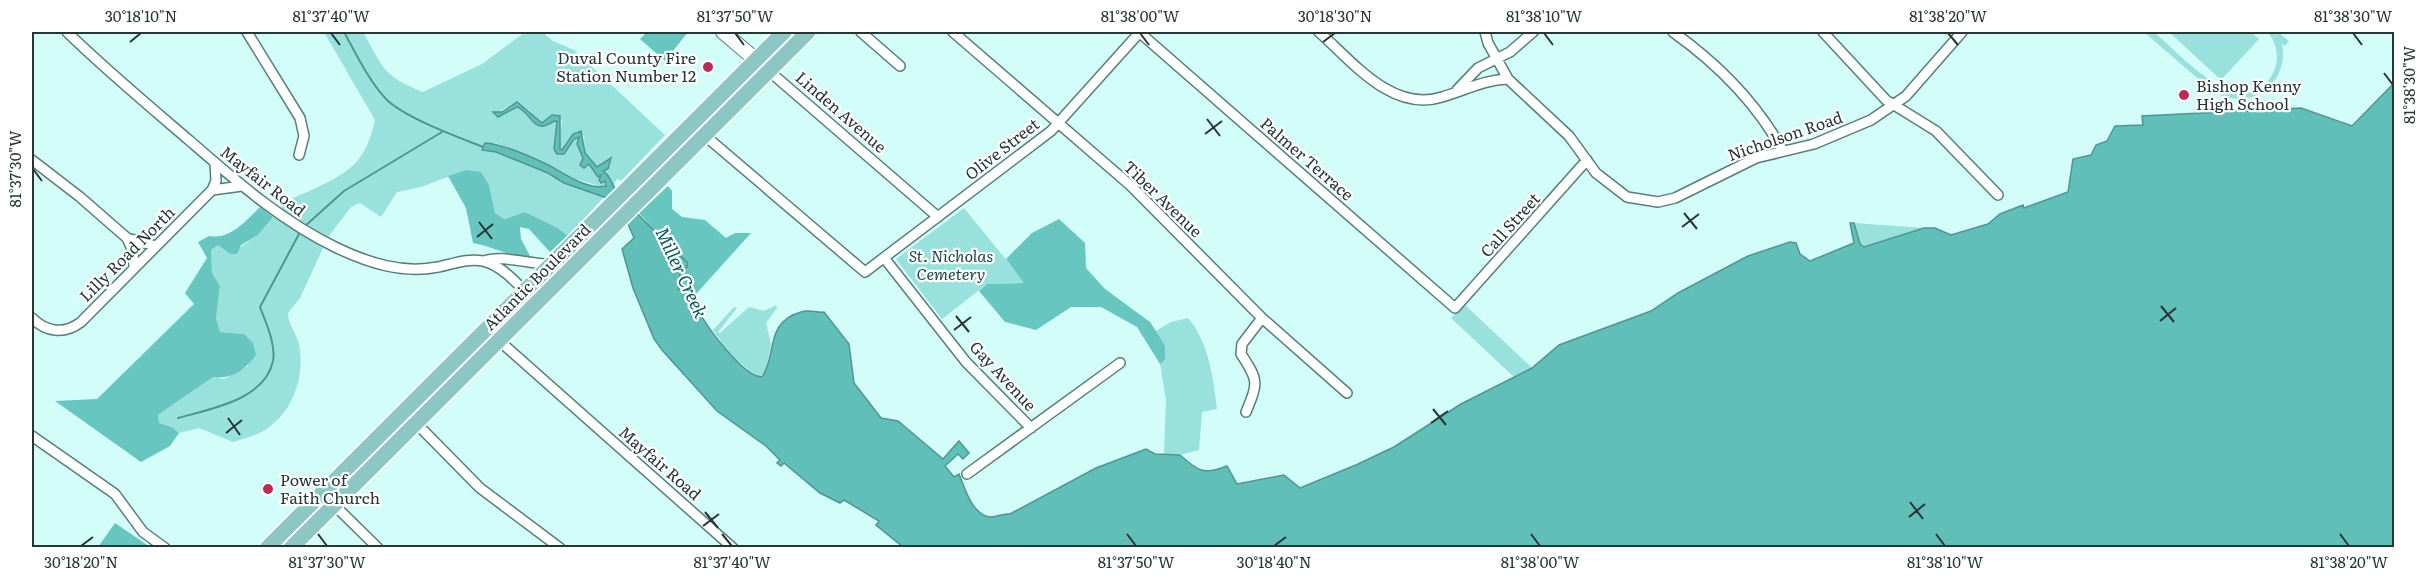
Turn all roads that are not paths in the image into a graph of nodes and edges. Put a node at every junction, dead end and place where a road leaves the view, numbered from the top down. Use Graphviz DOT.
graph roads {
  1 [pos="67,32"];
  2 [pos="247,32"];
  3 [pos="723,32"];
  4 [pos="784,32"];
  5 [pos="808,32"];
  6 [pos="861,32"];
  7 [pos="953,32"];
  8 [pos="1140,32"];
  9 [pos="1319,32"];
  10 [pos="1485,32"];
  11 [pos="1533,32"];
  12 [pos="1673,32"];
  13 [pos="1823,32"];
  14 [pos="1962,32"];
  15 [pos="1496,58"];
  16 [pos="756,60"];
  17 [pos="900,66"];
  18 [pos="769,70"];
  19 [pos="1508,79"];
  20 [pos="1455,92"];
  21 [pos="1895,105"];
  22 [pos="692,123"];
  23 [pos="1059,123"];
  24 [pos="704,135"];
  25 [pos="1783,151"];
  26 [pos="299,155"];
  27 [pos="32,160"];
  28 [pos="1587,160"];
  29 [pos="215,163"];
  30 [pos="242,186"];
  31 [pos="212,190"];
  32 [pos="1998,195"];
  33 [pos="938,217"];
  34 [pos="126,238"];
  35 [pos="156,246"];
  36 [pos="885,259"];
  37 [pos="484,261"];
  38 [pos="552,264"];
  39 [pos="134,268"];
  40 [pos="524,291"];
  41 [pos="536,303"];
  42 [pos="1455,309"];
  43 [pos="32,318"];
  44 [pos="1262,318"];
  45 [pos="486,329"];
  46 [pos="499,340"];
  47 [pos="1120,363"];
  48 [pos="1347,393"];
  49 [pos="404,411"];
  50 [pos="1246,412"];
  51 [pos="416,423"];
  52 [pos="1031,428"];
  53 [pos="32,436"];
  54 [pos="967,474"];
  55 [pos="322,493"];
  56 [pos="334,505"];
  57 [pos="165,548"];
  58 [pos="267,548"];
  59 [pos="291,548"];
  60 [pos="378,548"];
  61 [pos="560,548"];
  62 [pos="733,548"];
  1 -- 29 [label="street, Mayfair Road"];
  2 -- 26 [label="street"];
  3 -- 16 [label="street, Linden Avenue"];
  4 -- 16 [label="main road, Atlantic Boulevard"];
  5 -- 18 [label="main road, Atlantic Boulevard"];
  6 -- 17 [label="street"];
  7 -- 23 [label="street, Tiber Avenue"];
  8 -- 23 [label="street, Olive Street"];
  8 -- 42 [label="street, Palmer Terrace"];
  9 -- 20 [label="street"];
  10 -- 15 [label="street, Nicholson Road"];
  11 -- 15 [label="street"];
  12 -- 25 [label="street"];
  13 -- 21 [label="street"];
  14 -- 21 [label="street, Nicholson Road"];
  15 -- 19 [label="street, Nicholson Road"];
  15 -- 20 [label="street"];
  16 -- 18 [label="street, Linden Avenue"];
  16 -- 22 [label="main road, Atlantic Boulevard"];
  18 -- 24 [label="main road, Atlantic Boulevard"];
  18 -- 33 [label="street, Linden Avenue"];
  19 -- 20 [label="street"];
  19 -- 28 [label="street, Nicholson Road"];
  21 -- 25 [label="street, Nicholson Road"];
  21 -- 32 [label="street"];
  22 -- 24 [label="street"];
  22 -- 38 [label="main road, Atlantic Boulevard"];
  23 -- 33 [label="street, Olive Street"];
  23 -- 44 [label="street, Tiber Avenue"];
  24 -- 36 [label="street, Olive Street"];
  24 -- 41 [label="main road, Atlantic Boulevard"];
  25 -- 28 [label="street, Nicholson Road"];
  27 -- 34 [label="street"];
  28 -- 42 [label="street, Call Street"];
  29 -- 30 [label="street, Mayfair Road"];
  29 -- 31 [label="street"];
  30 -- 31 [label="street"];
  30 -- 37 [label="street, Mayfair Road"];
  31 -- 35 [label="street, Lilly Road North"];
  33 -- 36 [label="street, Olive Street"];
  34 -- 35 [label="street"];
  34 -- 39 [label="street"];
  35 -- 39 [label="street, Lilly Road North"];
  36 -- 52 [label="street, Gay Avenue"];
  37 -- 38 [label="street, Mayfair Road"];
  37 -- 40 [label="street"];
  38 -- 40 [label="main road, Atlantic Boulevard"];
  39 -- 43 [label="street, Lilly Road North"];
  40 -- 41 [label="street"];
  40 -- 45 [label="main road, Atlantic Boulevard"];
  41 -- 46 [label="main road, Atlantic Boulevard"];
  44 -- 48 [label="street, Tiber Avenue"];
  44 -- 50 [label="street"];
  45 -- 46 [label="street, Mayfair Road"];
  45 -- 49 [label="main road, Atlantic Boulevard"];
  46 -- 51 [label="main road, Atlantic Boulevard"];
  46 -- 62 [label="street, Mayfair Road"];
  47 -- 52 [label="street, Gay Avenue"];
  49 -- 51 [label="street"];
  49 -- 55 [label="main road, Atlantic Boulevard"];
  51 -- 56 [label="main road, Atlantic Boulevard"];
  51 -- 61 [label="street"];
  52 -- 54 [label="street"];
  53 -- 57 [label="street"];
  55 -- 56 [label="street"];
  55 -- 58 [label="main road, Atlantic Boulevard"];
  56 -- 59 [label="main road, Atlantic Boulevard"];
  56 -- 60 [label="street"];
}
